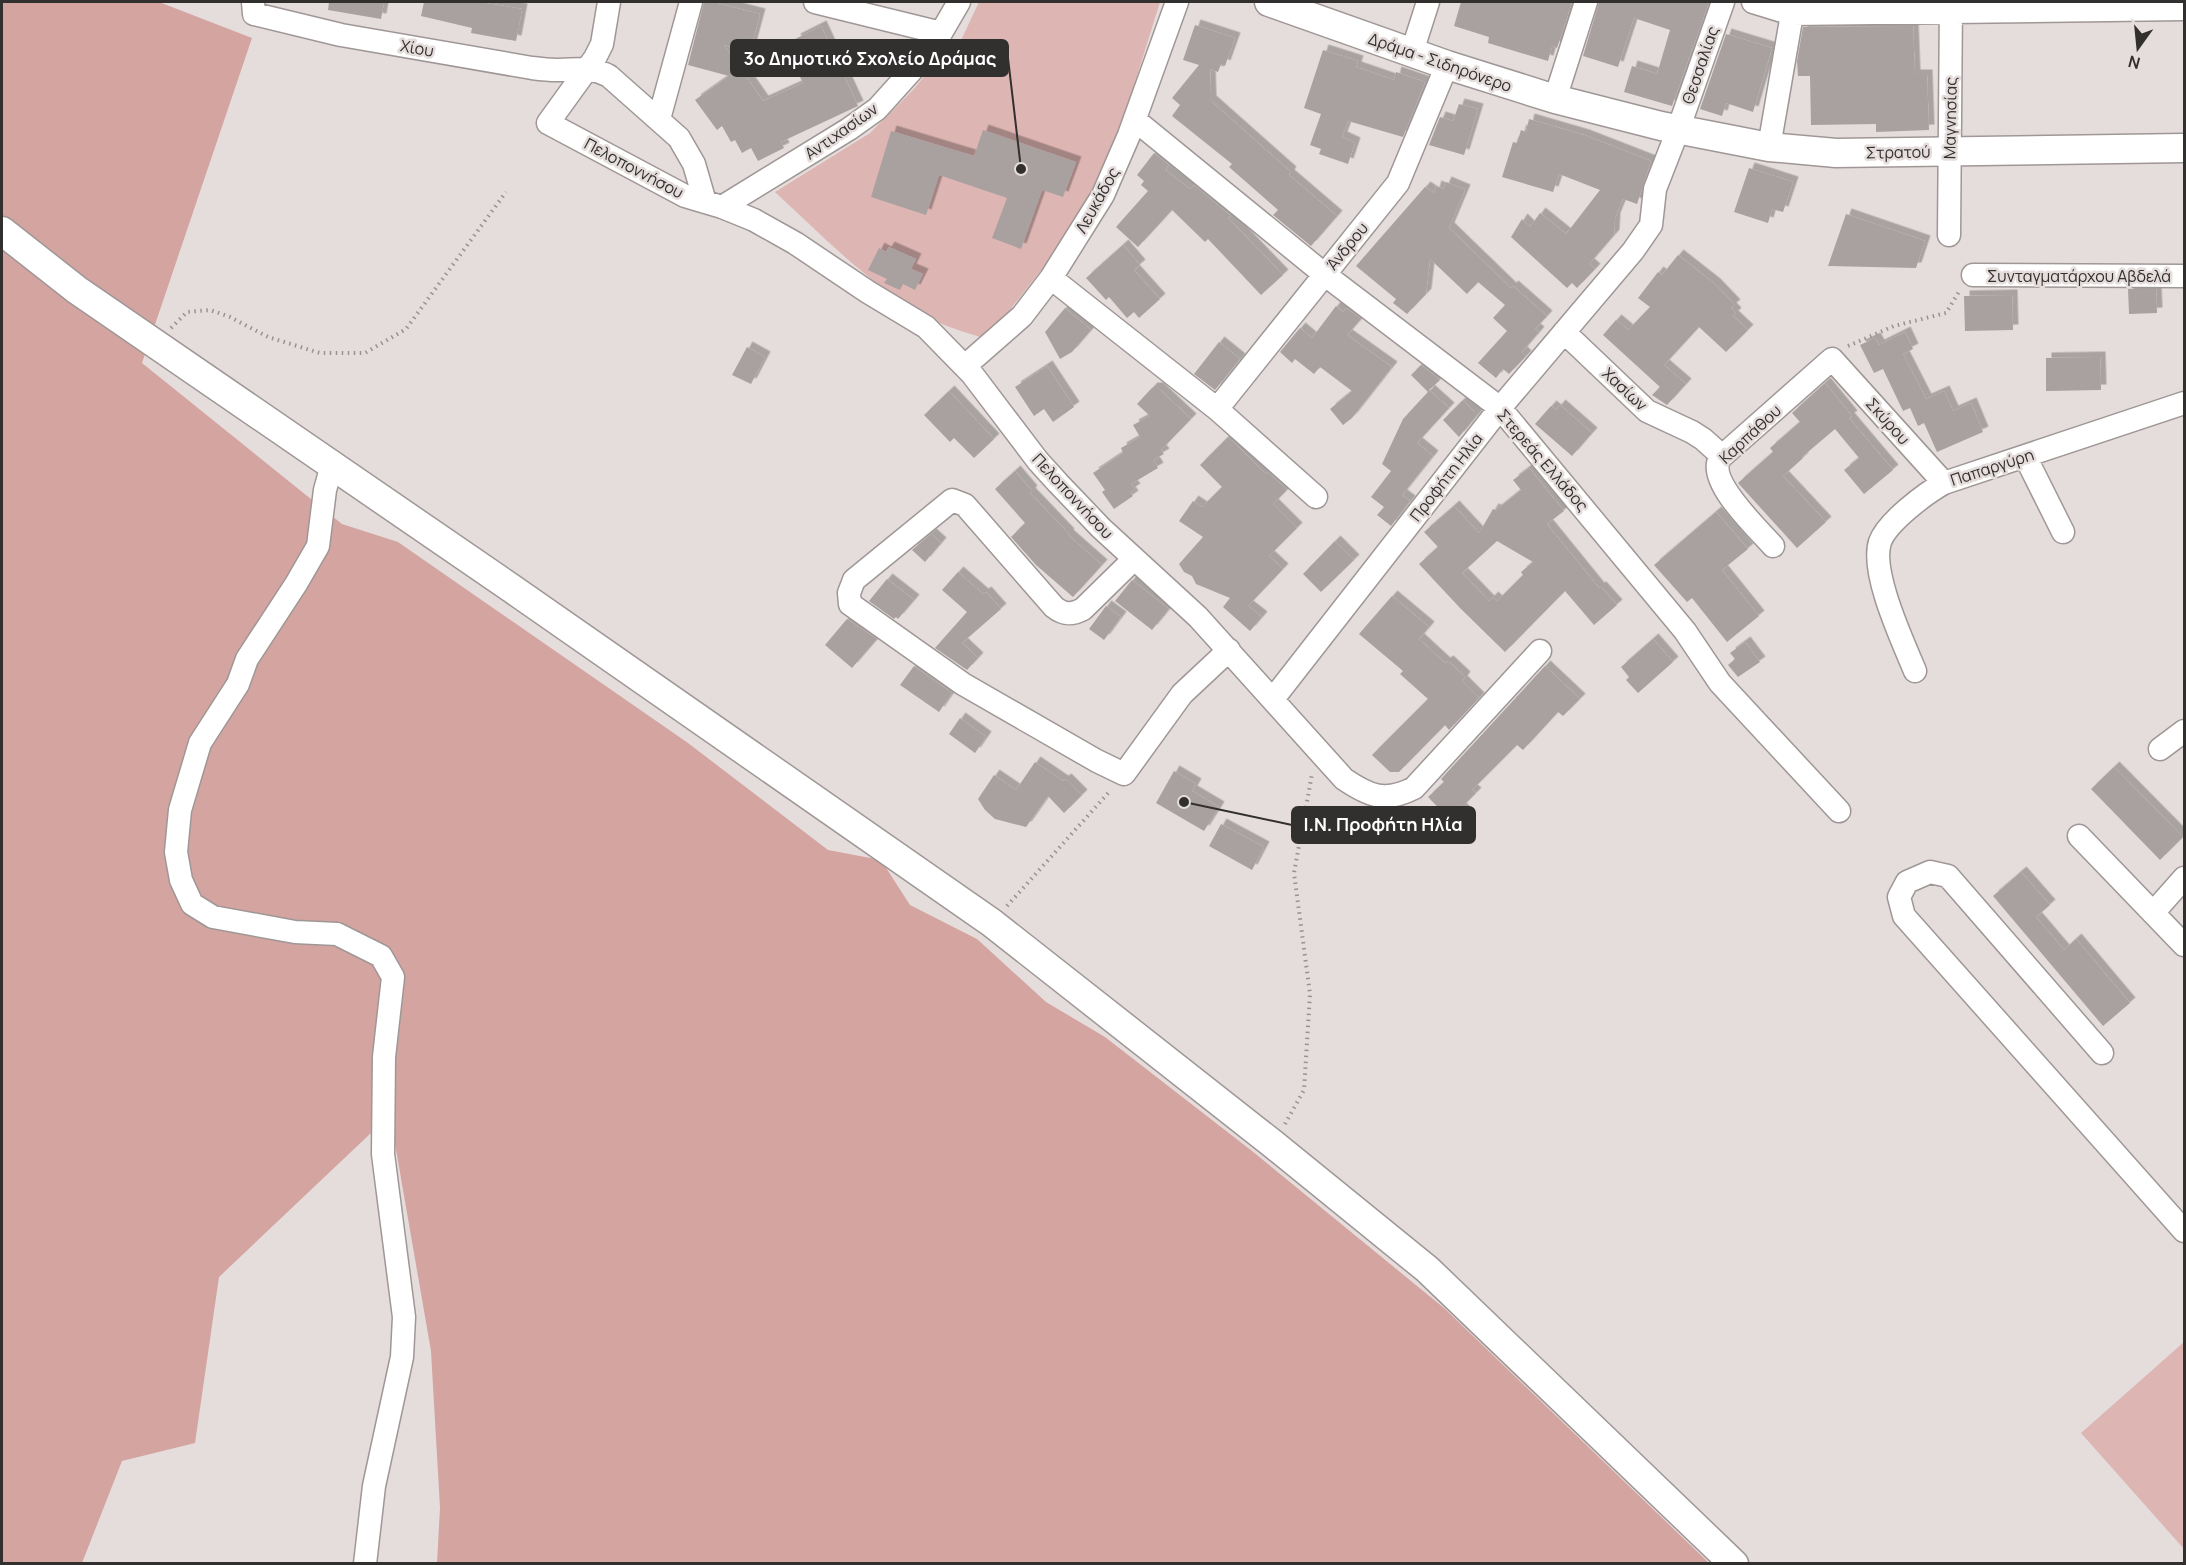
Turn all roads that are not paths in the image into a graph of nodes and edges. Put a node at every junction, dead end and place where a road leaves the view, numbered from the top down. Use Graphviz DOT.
graph roads {
  1 [pos="609,2"];
  2 [pos="691,2"];
  3 [pos="815,2"];
  4 [pos="959,2"];
  5 [pos="1177,2"];
  6 [pos="1269,2"];
  7 [pos="1428,2"];
  8 [pos="1586,2"];
  9 [pos="1723,2"];
  10 [pos="1753,2"];
  11 [pos="253,5"];
  12 [pos="1951,7"];
  13 [pos="2184,9"];
  14 [pos="1792,14"];
  15 [pos="941,33"];
  16 [pos="1412,52"];
  17 [pos="1447,65"];
  18 [pos="587,68"];
  19 [pos="1555,99"];
  20 [pos="1614,115"];
  21 [pos="659,119"];
  22 [pos="1135,120"];
  23 [pos="1678,130"];
  24 [pos="1769,147"];
  25 [pos="2184,148"];
  26 [pos="1950,151"];
  27 [pos="714,204"];
  28 [pos="2,231"];
  29 [pos="1949,234"];
  30 [pos="1324,274"];
  31 [pos="1973,275"];
  32 [pos="2184,276"];
  33 [pos="1051,278"];
  34 [pos="1564,332"];
  35 [pos="1832,359"];
  36 [pos="965,366"];
  37 [pos="2184,403"];
  38 [pos="1500,408"];
  39 [pos="1217,409"];
  40 [pos="1722,456"];
  41 [pos="2025,456"];
  42 [pos="332,465"];
  43 [pos="1944,483"];
  44 [pos="1317,497"];
  45 [pos="2063,532"];
  46 [pos="1773,546"];
  47 [pos="1134,559"];
  48 [pos="1229,650"];
  49 [pos="1540,651"];
  50 [pos="1915,671"];
  51 [pos="1273,699"];
  52 [pos="2184,731"];
  53 [pos="2160,749"];
  54 [pos="1839,811"];
  55 [pos="2079,836"];
  56 [pos="2184,879"];
  57 [pos="2153,913"];
  58 [pos="2184,945"];
  59 [pos="2102,1053"];
  60 [pos="2184,1232"];
  61 [pos="365,1563"];
  62 [pos="1734,1563"];
  1 -- 18 [label="street"];
  2 -- 21 [label="street"];
  3 -- 15 [label="street"];
  4 -- 15 [label="street, Αντιχασίων"];
  5 -- 22 [label="street, Λευκάδος"];
  6 -- 16 [label="street, Δράμα - Σιδηρόνερο"];
  7 -- 16 [label="street"];
  8 -- 19 [label="street"];
  9 -- 23 [label="street, Θεσσαλίας"];
  10 -- 14 [label="street"];
  11 -- 18 [label="street, Χίου"];
  12 -- 13 [label="street"];
  12 -- 14 [label="street"];
  12 -- 26 [label="street, Μαγνησίας"];
  14 -- 24 [label="street"];
  15 -- 27 [label="street, Αντιχασίων"];
  16 -- 17 [label="street, Δράμα - Σιδηρόνερο"];
  17 -- 19 [label="street, Δράμα - Σιδηρόνερο"];
  17 -- 30 [label="street, Άνδρου"];
  18 -- 21 [label="street"];
  18 -- 27 [label="street, Πελοποννήσου"];
  19 -- 20 [label="street, Δράμα - Σιδηρόνερο"];
  20 -- 23 [label="street, Στρατού"];
  21 -- 27 [label="street"];
  22 -- 30 [label="street, Στερεάς Ελλάδος"];
  22 -- 33 [label="street, Λευκάδος"];
  23 -- 24 [label="street, Στρατού"];
  23 -- 34 [label="street, Προφήτη Ηλία"];
  24 -- 26 [label="street, Στρατού"];
  25 -- 26 [label="street, Στρατού"];
  26 -- 29 [label="street, Μαγνησίας"];
  27 -- 36 [label="street, Πελοποννήσου"];
  28 -- 42 [label="street"];
  30 -- 38 [label="street, Στερεάς Ελλάδος"];
  30 -- 39 [label="street, Άνδρου"];
  31 -- 32 [label="street, Συνταγματάρχου Αβδελά"];
  33 -- 36 [label="street, Λευκάδος"];
  33 -- 39 [label="street"];
  34 -- 38 [label="street, Προφήτη Ηλία"];
  34 -- 40 [label="street, Χασίων"];
  35 -- 40 [label="street, Καρπάθου"];
  35 -- 43 [label="street, Σκύρου"];
  36 -- 47 [label="street, Πελοποννήσου"];
  37 -- 41 [label="street, Παπαργύρη"];
  38 -- 51 [label="street, Προφήτη Ηλία"];
  38 -- 54 [label="street, Στερεάς Ελλάδος"];
  39 -- 44 [label="street"];
  40 -- 46 [label="street, Καρπάθου"];
  41 -- 43 [label="street, Παπαργύρη"];
  41 -- 45 [label="street"];
  42 -- 61 [label="street"];
  42 -- 62 [label="street"];
  43 -- 50 [label="street, Παπαργύρη"];
  47 -- 48 [label="street, Πελοποννήσου"];
  47 -- 48 [label="street"];
  48 -- 51 [label="street, Πελοποννήσου"];
  49 -- 51 [label="street, Πελοποννήσου"];
  52 -- 53 [label="street"];
  55 -- 57 [label="street"];
  56 -- 57 [label="street"];
  57 -- 58 [label="street"];
  59 -- 60 [label="street"];
}
